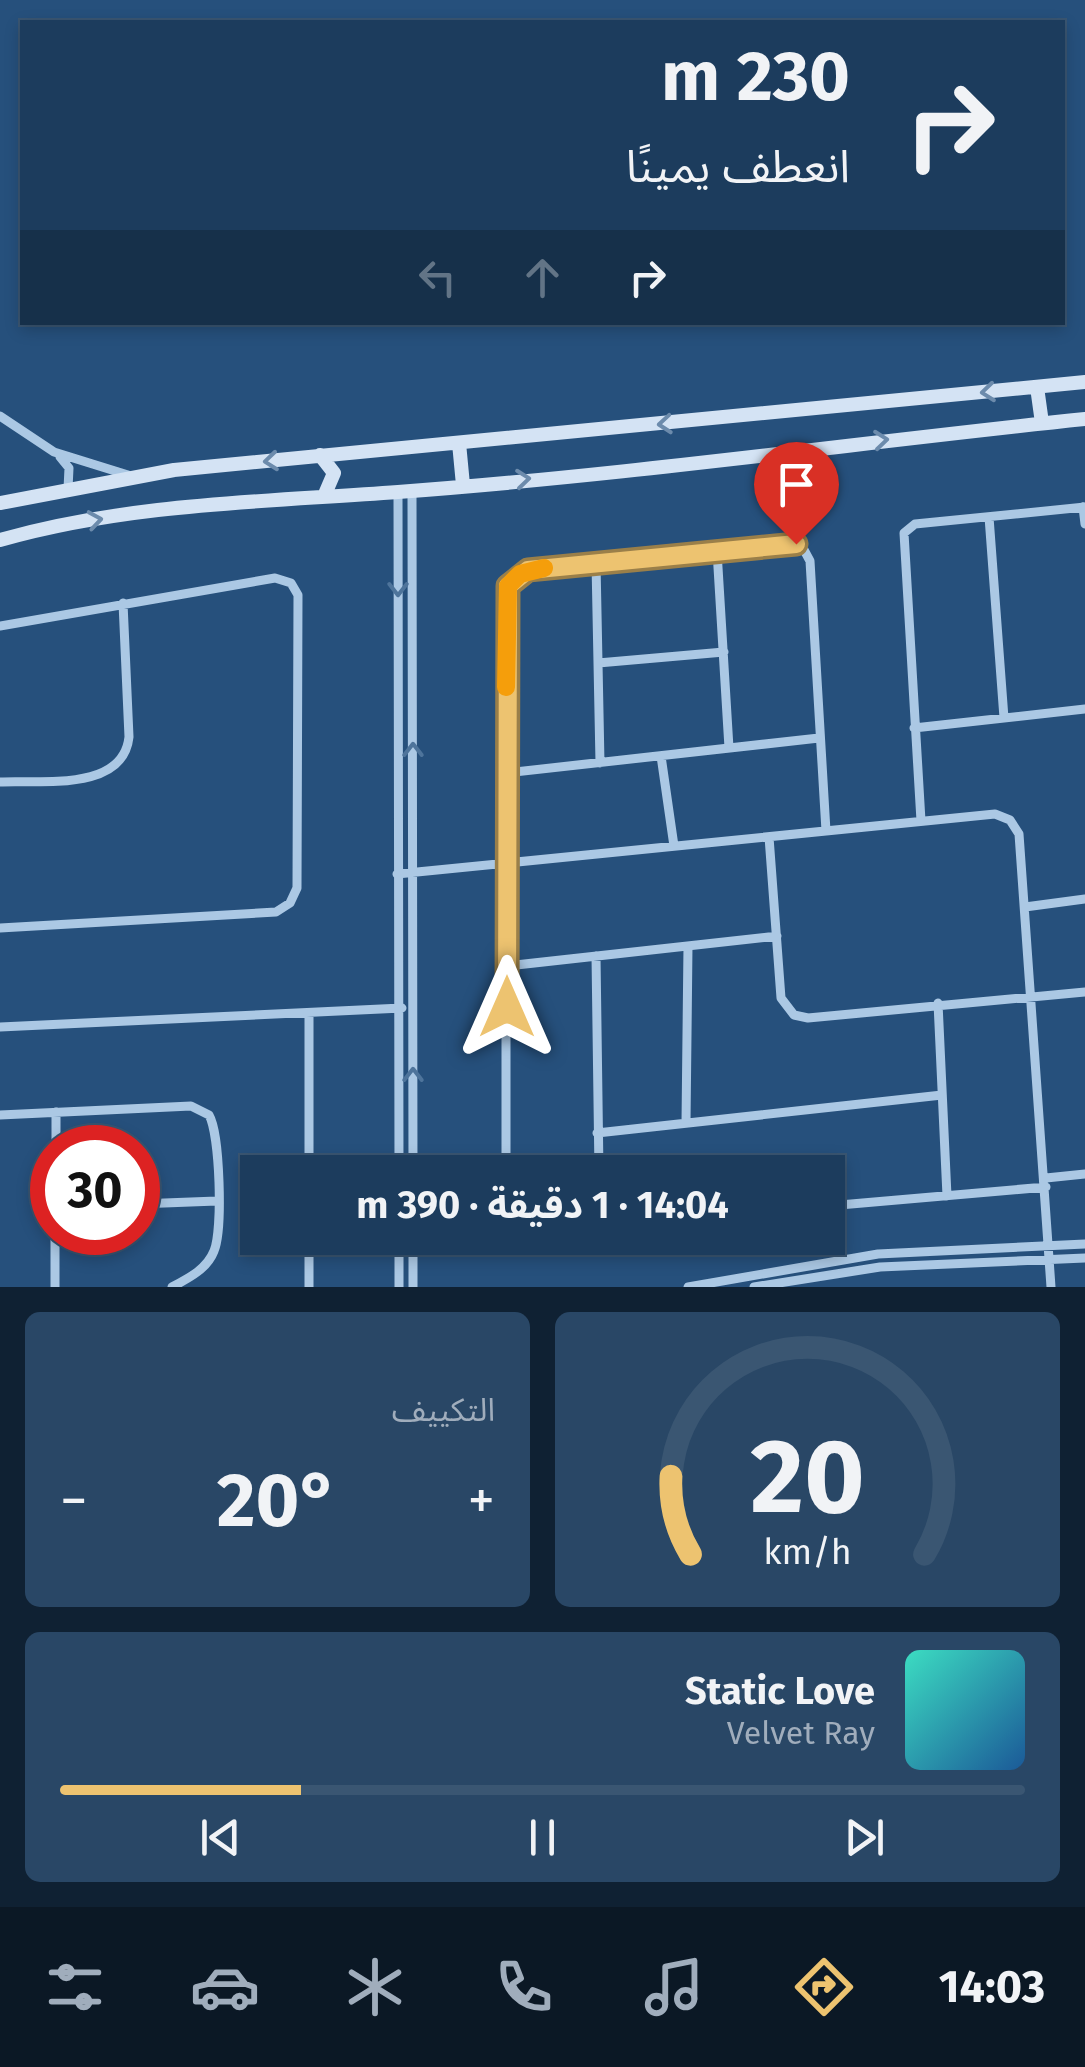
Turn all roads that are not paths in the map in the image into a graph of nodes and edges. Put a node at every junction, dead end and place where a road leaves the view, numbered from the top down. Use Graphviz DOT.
graph roads {
  1 [pos="1085,382"];
  2 [pos="1037,387"];
  3 [pos="0,416"];
  4 [pos="1085,419"];
  5 [pos="1042,423"];
  6 [pos="459,443"];
  7 [pos="54,452"];
  8 [pos="320,456"];
  9 [pos="136,476"];
  10 [pos="462,485"];
  11 [pos="68,489"];
  12 [pos="405,491"];
  13 [pos="325,494"];
  14 [pos="0,504"];
  15 [pos="1084,507"];
  16 [pos="989,516"];
  17 [pos="1085,524"];
  18 [pos="0,540"];
  19 [pos="717,551"];
  20 [pos="596,563"];
  21 [pos="123,603"];
  22 [pos="0,626"];
  23 [pos="724,652"];
  24 [pos="598,664"];
  25 [pos="1085,709"];
  26 [pos="1004,718"];
  27 [pos="914,728"];
  28 [pos="820,738"];
  29 [pos="729,748"];
  30 [pos="661,756"];
  31 [pos="600,762"];
  32 [pos="506,774"];
  33 [pos="0,782"];
  34 [pos="921,822"];
  35 [pos="826,831"];
  36 [pos="769,837"];
  37 [pos="674,846"];
  38 [pos="507,864"];
  39 [pos="413,873"];
  40 [pos="396,874"];
  41 [pos="1085,900"];
  42 [pos="1025,906"];
  43 [pos="0,928"];
  44 [pos="777,936"];
  45 [pos="688,946"];
  46 [pos="596,956"];
  47 [pos="507,966"];
  48 [pos="1085,992"];
  49 [pos="1032,998"];
  50 [pos="938,1003"];
  51 [pos="400,1008"];
  52 [pos="413,1008"];
  53 [pos="309,1013"];
  54 [pos="0,1027"];
  55 [pos="942,1095"];
  56 [pos="56,1112"];
  57 [pos="0,1115"];
  58 [pos="686,1123"];
  59 [pos="56,1125"];
  60 [pos="399,1132"];
  61 [pos="413,1132"];
  62 [pos="597,1132"];
  63 [pos="309,1155"];
  64 [pos="399,1155"];
  65 [pos="413,1155"];
  66 [pos="506,1155"];
  67 [pos="598,1155"];
  68 [pos="1085,1174"];
  69 [pos="1046,1183"];
  70 [pos="947,1196"];
  71 [pos="217,1201"];
  72 [pos="160,1203"];
  73 [pos="845,1205"];
  74 [pos="1051,1244"];
  75 [pos="1085,1244"];
  76 [pos="55,1255"];
  77 [pos="309,1255"];
  78 [pos="399,1255"];
  79 [pos="413,1255"];
  80 [pos="1052,1258"];
  81 [pos="1085,1258"];
  82 [pos="55,1287"];
  83 [pos="172,1287"];
  84 [pos="309,1287"];
  85 [pos="399,1287"];
  86 [pos="413,1287"];
  87 [pos="688,1287"];
  88 [pos="754,1287"];
  89 [pos="1051,1287"];
  1 -- 2 [label="street"];
  2 -- 5 [label="street"];
  2 -- 6 [label="street, one-way"];
  3 -- 7 [label="street"];
  4 -- 5 [label="street"];
  10 -- 5 [label="street, one-way"];
  6 -- 8 [label="street"];
  6 -- 10 [label="street"];
  7 -- 9 [label="street"];
  7 -- 11 [label="street"];
  8 -- 9 [label="street, one-way"];
  8 -- 13 [label="street"];
  9 -- 11 [label="street"];
  10 -- 12 [label="street"];
  11 -- 14 [label="street"];
  12 -- 13 [label="street"];
  39 -- 12 [label="street, one-way"];
  12 -- 40 [label="street, one-way"];
  18 -- 13 [label="street, one-way"];
  15 -- 16 [label="street"];
  15 -- 17 [label="street"];
  16 -- 26 [label="street"];
  16 -- 27 [label="street"];
  19 -- 20 [label="street"];
  19 -- 23 [label="street"];
  19 -- 28 [label="street"];
  20 -- 24 [label="street"];
  20 -- 32 [label="street"];
  21 -- 22 [label="street"];
  21 -- 33 [label="street"];
  21 -- 43 [label="street"];
  23 -- 24 [label="street"];
  23 -- 29 [label="street"];
  24 -- 31 [label="street"];
  25 -- 26 [label="street"];
  26 -- 27 [label="street"];
  27 -- 34 [label="street"];
  28 -- 29 [label="street"];
  28 -- 35 [label="street"];
  29 -- 30 [label="street"];
  30 -- 31 [label="street"];
  30 -- 37 [label="street"];
  31 -- 32 [label="street"];
  32 -- 38 [label="street"];
  34 -- 35 [label="street"];
  34 -- 42 [label="street"];
  35 -- 36 [label="street"];
  36 -- 37 [label="street"];
  36 -- 44 [label="street"];
  37 -- 38 [label="street"];
  38 -- 39 [label="street"];
  38 -- 47 [label="street"];
  39 -- 40 [label="street"];
  39 -- 52 [label="street"];
  40 -- 51 [label="street"];
  41 -- 42 [label="street"];
  42 -- 49 [label="street"];
  44 -- 45 [label="street"];
  44 -- 50 [label="street"];
  45 -- 46 [label="street"];
  45 -- 58 [label="street"];
  46 -- 47 [label="street"];
  46 -- 62 [label="street"];
  47 -- 66 [label="street"];
  48 -- 49 [label="street"];
  49 -- 50 [label="street"];
  49 -- 69 [label="street"];
  50 -- 55 [label="street"];
  51 -- 52 [label="street"];
  51 -- 53 [label="street"];
  51 -- 60 [label="street"];
  61 -- 52 [label="street, one-way"];
  53 -- 54 [label="street"];
  53 -- 63 [label="street"];
  55 -- 58 [label="street"];
  55 -- 70 [label="street"];
  56 -- 57 [label="street"];
  56 -- 59 [label="street"];
  56 -- 71 [label="street"];
  58 -- 62 [label="street"];
  60 -- 61 [label="street"];
  60 -- 64 [label="street"];
  61 -- 65 [label="street"];
  62 -- 67 [label="street"];
  68 -- 69 [label="street"];
  69 -- 70 [label="street"];
  69 -- 74 [label="street"];
  70 -- 73 [label="street"];
  71 -- 72 [label="street"];
  71 -- 83 [label="street"];
  74 -- 75 [label="street"];
  74 -- 80 [label="street"];
  74 -- 87 [label="street"];
  76 -- 82 [label="street"];
  77 -- 84 [label="street"];
  78 -- 85 [label="street"];
  79 -- 86 [label="street"];
  80 -- 81 [label="street"];
  80 -- 88 [label="street"];
  80 -- 89 [label="street"];
}
